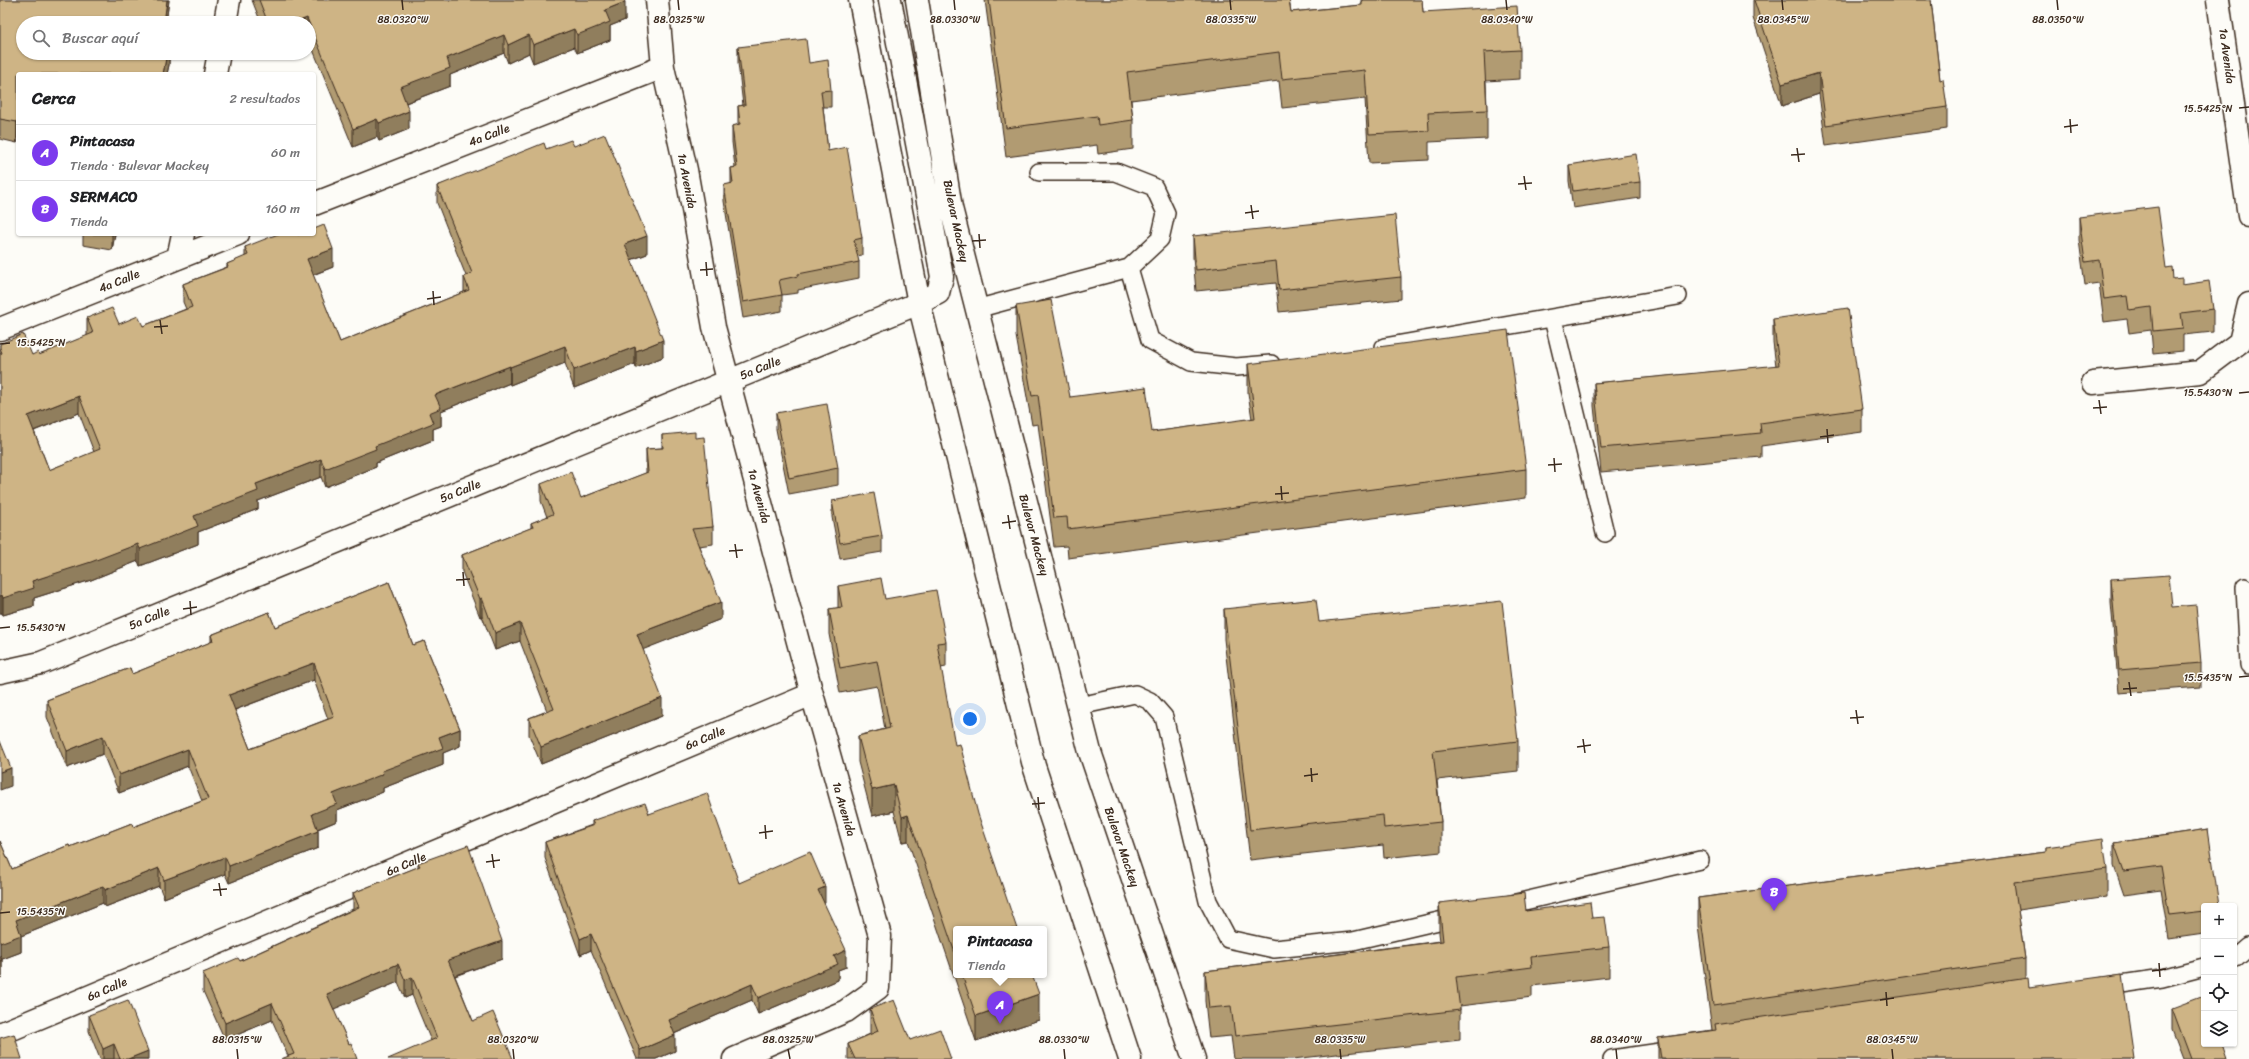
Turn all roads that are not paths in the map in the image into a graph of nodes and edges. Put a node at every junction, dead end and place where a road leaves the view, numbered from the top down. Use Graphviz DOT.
graph roads {
  1 [pos="229,0"];
  2 [pos="657,0"];
  3 [pos="860,0"];
  4 [pos="890,0"];
  5 [pos="916,0"];
  6 [pos="2218,0"];
  7 [pos="226,16"];
  8 [pos="218,60"];
  9 [pos="663,67"];
  10 [pos="215,72"];
  11 [pos="1040,172"];
  12 [pos="316,203"];
  13 [pos="2249,216"];
  14 [pos="183,236"];
  15 [pos="233,236"];
  16 [pos="178,258"];
  17 [pos="1129,268"];
  18 [pos="1678,296"];
  19 [pos="919,303"];
  20 [pos="2249,304"];
  21 [pos="976,309"];
  22 [pos="1553,319"];
  23 [pos="0,328"];
  24 [pos="1368,350"];
  25 [pos="1284,363"];
  26 [pos="728,381"];
  27 [pos="2093,383"];
  28 [pos="1605,533"];
  29 [pos="2245,587"];
  30 [pos="2249,665"];
  31 [pos="0,672"];
  32 [pos="812,694"];
  33 [pos="1079,706"];
  34 [pos="1700,860"];
  35 [pos="2249,946"];
  36 [pos="2237,956"];
  37 [pos="2201,968"];
  38 [pos="2083,990"];
  39 [pos="0,1034"];
  40 [pos="1698,1046"];
  41 [pos="734,1059"];
  42 [pos="1130,1059"];
  43 [pos="1194,1059"];
  44 [pos="1612,1059"];
  1 -- 7 [label="street"];
  2 -- 9 [label="street, 1a Avenida"];
  3 -- 19 [label="street"];
  4 -- 19 [label="street, 5a Calle"];
  5 -- 21 [label="street, Bulevar Mackey"];
  6 -- 13 [label="street, 1a Avenida"];
  8 -- 10 [label="street"];
  9 -- 12 [label="street, 4a Calle"];
  9 -- 26 [label="street, 1a Avenida"];
  11 -- 17 [label="lane"];
  14 -- 16 [label="street"];
  15 -- 16 [label="street, 4a Calle"];
  16 -- 23 [label="street, 4a Calle"];
  17 -- 21 [label="lane"];
  17 -- 25 [label="lane"];
  18 -- 22 [label="lane"];
  19 -- 26 [label="street, 5a Calle"];
  19 -- 42 [label="street"];
  20 -- 27 [label="street"];
  21 -- 33 [label="street, Bulevar Mackey"];
  22 -- 24 [label="lane"];
  22 -- 28 [label="lane"];
  26 -- 31 [label="street, 5a Calle"];
  26 -- 32 [label="street, 1a Avenida"];
  29 -- 30 [label="lane"];
  32 -- 39 [label="street, 6a Calle"];
  32 -- 41 [label="street, 1a Avenida"];
  33 -- 34 [label="lane"];
  33 -- 43 [label="street, Bulevar Mackey"];
  35 -- 36 [label="lane"];
  37 -- 38 [label="lane"];
  40 -- 44 [label="lane"];
}
